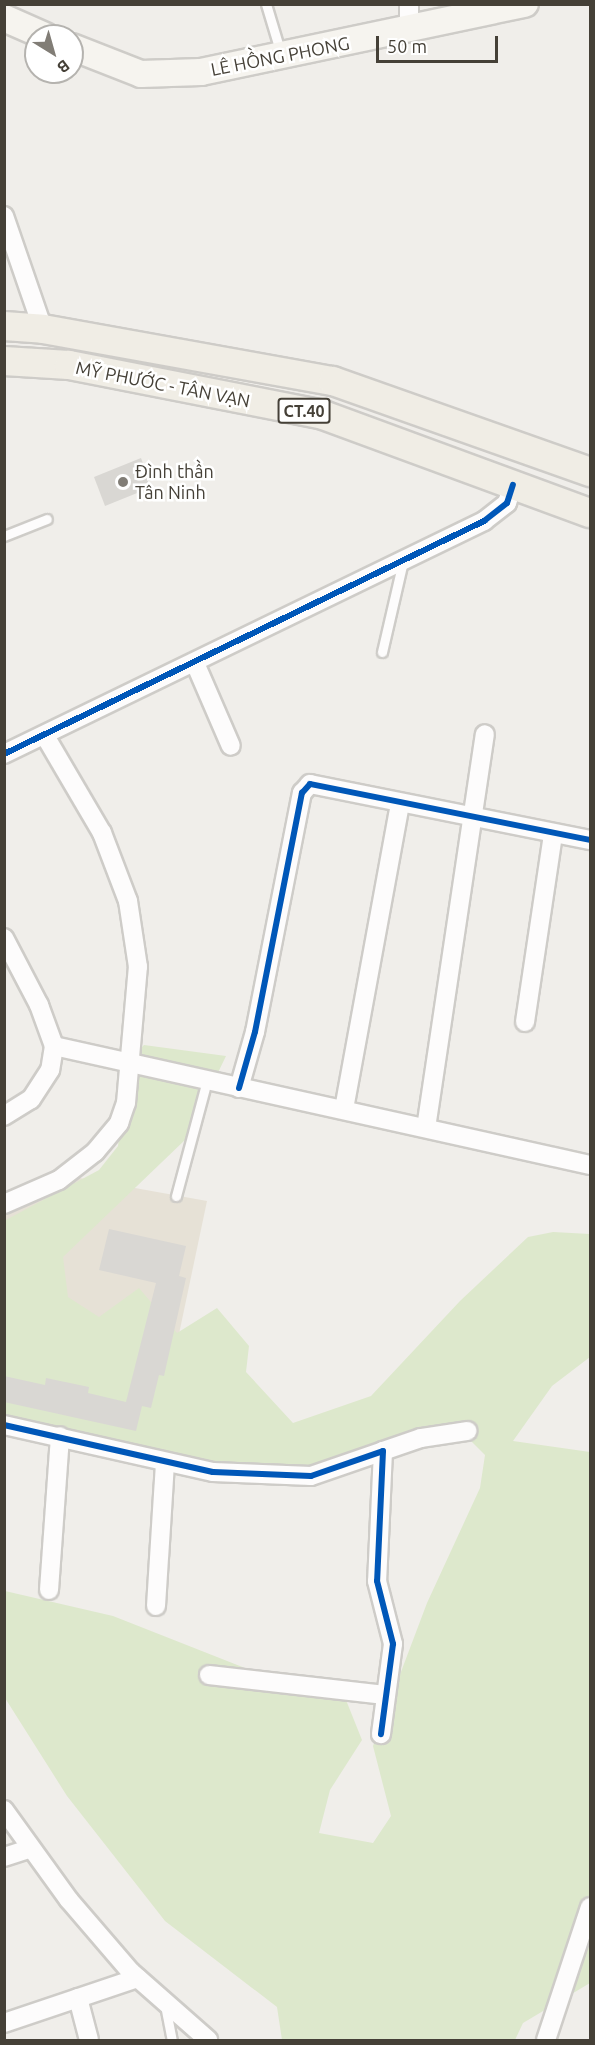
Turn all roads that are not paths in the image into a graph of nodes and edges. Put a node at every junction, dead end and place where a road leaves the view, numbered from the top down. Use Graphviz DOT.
graph roads {
  1 [pos="266,4"];
  2 [pos="409,4"];
  3 [pos="525,4"];
  4 [pos="4,18"];
  5 [pos="24,27"];
  6 [pos="409,31"];
  7 [pos="84,52"];
  8 [pos="281,56"];
  9 [pos="4,216"];
  10 [pos="4,326"];
  11 [pos="43,329"];
  12 [pos="4,361"];
  13 [pos="591,472"];
  14 [pos="513,484"];
  15 [pos="591,513"];
  16 [pos="47,519"];
  17 [pos="4,536"];
  18 [pos="402,561"];
  19 [pos="382,652"];
  20 [pos="195,663"];
  21 [pos="485,734"];
  22 [pos="45,736"];
  23 [pos="231,746"];
  24 [pos="4,754"];
  25 [pos="400,805"];
  26 [pos="473,819"];
  27 [pos="553,834"];
  28 [pos="591,840"];
  29 [pos="6,946"];
  30 [pos="525,1022"];
  31 [pos="54,1046"];
  32 [pos="128,1061"];
  33 [pos="207,1080"];
  34 [pos="239,1088"];
  35 [pos="344,1109"];
  36 [pos="4,1116"];
  37 [pos="426,1128"];
  38 [pos="591,1165"];
  39 [pos="176,1196"];
  40 [pos="4,1204"];
  41 [pos="4,1425"];
  42 [pos="467,1431"];
  43 [pos="60,1436"];
  44 [pos="383,1452"];
  45 [pos="165,1463"];
  46 [pos="49,1590"];
  47 [pos="156,1606"];
  48 [pos="209,1675"];
  49 [pos="385,1695"];
  50 [pos="381,1734"];
  51 [pos="4,1810"];
  52 [pos="29,1849"];
  53 [pos="4,1857"];
  54 [pos="591,1907"];
  55 [pos="138,1978"];
  56 [pos="78,1998"];
  57 [pos="164,2002"];
  58 [pos="4,2023"];
  59 [pos="89,2040"];
  60 [pos="172,2040"];
  61 [pos="208,2040"];
  62 [pos="546,2040"];
  1 -- 8 [label="lane"];
  2 -- 6 [label="street"];
  3 -- 6 [label="main road, LÊ HỒNG PHONG"];
  4 -- 5 [label="main road"];
  6 -- 8 [label="main road, LÊ HỒNG PHONG"];
  7 -- 8 [label="main road, LÊ HỒNG PHONG"];
  9 -- 11 [label="street"];
  10 -- 11 [label="main road, MỸ PHƯỚC - TÂN VẠN / CT.40"];
  11 -- 13 [label="main road, MỸ PHƯỚC - TÂN VẠN / CT.40"];
  12 -- 14 [label="main road, MỸ PHƯỚC - TÂN VẠN / CT.40"];
  14 -- 15 [label="main road, MỸ PHƯỚC - TÂN VẠN / CT.40"];
  14 -- 18 [label="street"];
  16 -- 17 [label="lane"];
  18 -- 19 [label="lane"];
  18 -- 20 [label="street"];
  20 -- 22 [label="street"];
  20 -- 23 [label="street"];
  21 -- 26 [label="street"];
  22 -- 24 [label="street"];
  22 -- 32 [label="street"];
  25 -- 26 [label="street"];
  25 -- 34 [label="street"];
  25 -- 35 [label="street"];
  26 -- 27 [label="street"];
  26 -- 37 [label="street"];
  27 -- 28 [label="street"];
  27 -- 30 [label="street"];
  29 -- 31 [label="street"];
  31 -- 32 [label="street"];
  31 -- 36 [label="street"];
  32 -- 33 [label="street"];
  32 -- 40 [label="street"];
  33 -- 34 [label="street"];
  33 -- 39 [label="lane"];
  34 -- 35 [label="street"];
  35 -- 37 [label="street"];
  37 -- 38 [label="street"];
  41 -- 43 [label="street"];
  42 -- 44 [label="street"];
  43 -- 45 [label="street"];
  43 -- 46 [label="street"];
  44 -- 45 [label="street"];
  44 -- 49 [label="street"];
  45 -- 47 [label="street"];
  48 -- 49 [label="street"];
  49 -- 50 [label="street"];
  51 -- 52 [label="street"];
  52 -- 53 [label="street"];
  52 -- 55 [label="street"];
  54 -- 62 [label="street"];
  55 -- 56 [label="street"];
  55 -- 57 [label="street"];
  56 -- 58 [label="street"];
  56 -- 59 [label="street"];
  57 -- 60 [label="lane"];
  57 -- 61 [label="street"];
}
